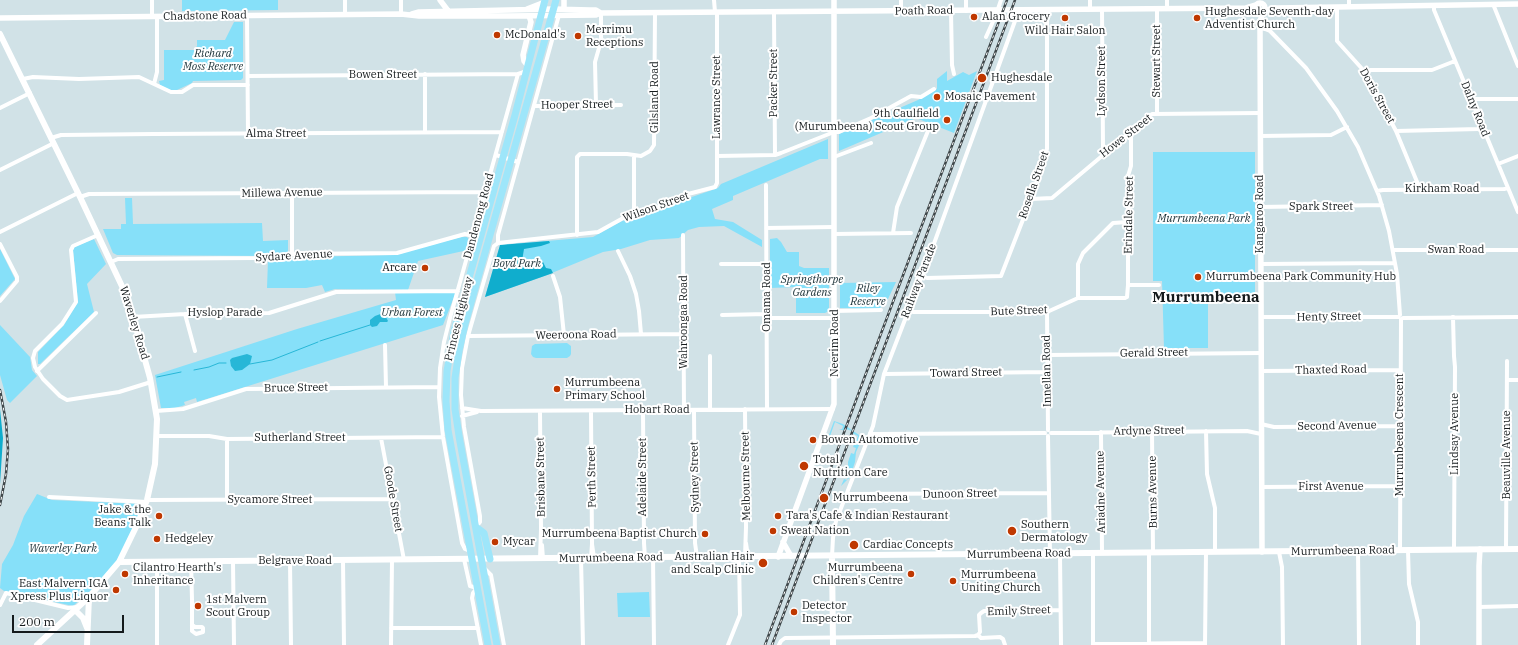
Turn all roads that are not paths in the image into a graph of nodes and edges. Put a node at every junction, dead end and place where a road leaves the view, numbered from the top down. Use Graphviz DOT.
graph roads {
  1 [pos="152,0"];
  2 [pos="345,0"];
  3 [pos="401,0"];
  4 [pos="440,0"];
  5 [pos="556,0"];
  6 [pos="564,0"];
  7 [pos="714,0"];
  8 [pos="834,0"];
  9 [pos="901,0"];
  10 [pos="966,0"];
  11 [pos="1001,0"];
  12 [pos="1090,0"];
  13 [pos="1167,0"];
  14 [pos="1349,0"];
  15 [pos="1456,2"];
  16 [pos="1510,2"];
  17 [pos="1403,3"];
  18 [pos="1493,4"];
  19 [pos="1518,4"];
  20 [pos="1434,5"];
  21 [pos="1260,6"];
  22 [pos="1349,6"];
  23 [pos="544,7"];
  24 [pos="1337,7"];
  25 [pos="1090,9"];
  26 [pos="1102,9"];
  27 [pos="1157,9"];
  28 [pos="1167,9"];
  29 [pos="966,10"];
  30 [pos="998,10"];
  31 [pos="1019,10"];
  32 [pos="1047,10"];
  33 [pos="901,11"];
  34 [pos="951,11"];
  35 [pos="449,12"];
  36 [pos="557,12"];
  37 [pos="715,12"];
  38 [pos="774,12"];
  39 [pos="834,12"];
  40 [pos="601,13"];
  41 [pos="655,13"];
  42 [pos="401,14"];
  43 [pos="410,14"];
  44 [pos="345,15"];
  45 [pos="248,16"];
  46 [pos="529,16"];
  47 [pos="154,17"];
  48 [pos="0,18"];
  49 [pos="1260,28"];
  50 [pos="0,35"];
  51 [pos="986,37"];
  52 [pos="1455,61"];
  53 [pos="1518,66"];
  54 [pos="527,68"];
  55 [pos="1365,72"];
  56 [pos="425,74"];
  57 [pos="518,74"];
  58 [pos="954,74"];
  59 [pos="248,76"];
  60 [pos="22,79"];
  61 [pos="154,84"];
  62 [pos="248,85"];
  63 [pos="934,89"];
  64 [pos="30,93"];
  65 [pos="1518,99"];
  66 [pos="1472,101"];
  67 [pos="596,105"];
  68 [pos="621,105"];
  69 [pos="534,106"];
  70 [pos="0,108"];
  71 [pos="1260,113"];
  72 [pos="1157,114"];
  73 [pos="930,126"];
  74 [pos="1347,127"];
  75 [pos="1483,128"];
  76 [pos="1396,131"];
  77 [pos="425,132"];
  78 [pos="502,132"];
  79 [pos="834,132"];
  80 [pos="248,134"];
  81 [pos="1129,134"];
  82 [pos="1260,136"];
  83 [pos="53,140"];
  84 [pos="871,143"];
  85 [pos="1105,153"];
  86 [pos="634,155"];
  87 [pos="774,155"];
  88 [pos="499,156"];
  89 [pos="717,156"];
  90 [pos="1518,156"];
  91 [pos="834,157"];
  92 [pos="515,161"];
  93 [pos="1498,164"];
  94 [pos="0,170"];
  95 [pos="717,182"];
  96 [pos="766,186"];
  97 [pos="1508,188"];
  98 [pos="1420,189"];
  99 [pos="1377,191"];
  100 [pos="485,192"];
  101 [pos="292,193"];
  102 [pos="79,195"];
  103 [pos="1031,199"];
  104 [pos="1382,205"];
  105 [pos="1260,207"];
  106 [pos="1518,212"];
  107 [pos="634,214"];
  108 [pos="1128,222"];
  109 [pos="766,228"];
  110 [pos="834,230"];
  111 [pos="0,232"];
  112 [pos="893,233"];
  113 [pos="911,233"];
  114 [pos="98,235"];
  115 [pos="577,235"];
  116 [pos="683,235"];
  117 [pos="474,236"];
  118 [pos="498,243"];
  119 [pos="0,244"];
  120 [pos="1393,250"];
  121 [pos="1518,250"];
  122 [pos="618,251"];
  123 [pos="292,254"];
  124 [pos="111,262"];
  125 [pos="1396,263"];
  126 [pos="721,264"];
  127 [pos="766,264"];
  128 [pos="1261,264"];
  129 [pos="553,276"];
  130 [pos="922,276"];
  131 [pos="1128,285"];
  132 [pos="1159,285"];
  133 [pos="461,291"];
  134 [pos="477,295"];
  135 [pos="1127,297"];
  136 [pos="1078,298"];
  137 [pos="0,301"];
  138 [pos="880,310"];
  139 [pos="834,311"];
  140 [pos="908,311"];
  141 [pos="1047,312"];
  142 [pos="96,313"];
  143 [pos="185,314"];
  144 [pos="722,315"];
  145 [pos="767,316"];
  146 [pos="1400,317"];
  147 [pos="1453,317"];
  148 [pos="1518,317"];
  149 [pos="133,318"];
  150 [pos="834,318"];
  151 [pos="1261,318"];
  152 [pos="641,334"];
  153 [pos="684,334"];
  154 [pos="564,335"];
  155 [pos="468,336"];
  156 [pos="385,345"];
  157 [pos="195,351"];
  158 [pos="1261,353"];
  159 [pos="1047,355"];
  160 [pos="710,356"];
  161 [pos="1507,361"];
  162 [pos="1400,370"];
  163 [pos="37,371"];
  164 [pos="1261,371"];
  165 [pos="1048,372"];
  166 [pos="884,374"];
  167 [pos="1507,380"];
  168 [pos="1518,380"];
  169 [pos="151,382"];
  170 [pos="386,387"];
  171 [pos="439,387"];
  172 [pos="462,408"];
  173 [pos="745,409"];
  174 [pos="767,409"];
  175 [pos="833,409"];
  176 [pos="684,410"];
  177 [pos="694,410"];
  178 [pos="710,410"];
  179 [pos="156,411"];
  180 [pos="481,411"];
  181 [pos="540,411"];
  182 [pos="591,411"];
  183 [pos="643,411"];
  184 [pos="462,416"];
  185 [pos="1400,426"];
  186 [pos="1274,427"];
  187 [pos="1261,429"];
  188 [pos="1152,431"];
  189 [pos="1206,431"];
  190 [pos="1101,432"];
  191 [pos="870,433"];
  192 [pos="1048,433"];
  193 [pos="157,436"];
  194 [pos="442,437"];
  195 [pos="382,438"];
  196 [pos="226,439"];
  197 [pos="467,462"];
  198 [pos="451,464"];
  199 [pos="1400,486"];
  200 [pos="1261,487"];
  201 [pos="1049,493"];
  202 [pos="847,494"];
  203 [pos="49,497"];
  204 [pos="392,499"];
  205 [pos="227,500"];
  206 [pos="147,501"];
  207 [pos="476,527"];
  208 [pos="783,542"];
  209 [pos="1479,549"];
  210 [pos="1506,549"];
  211 [pos="1518,549"];
  212 [pos="1400,550"];
  213 [pos="1409,550"];
  214 [pos="1454,550"];
  215 [pos="1359,551"];
  216 [pos="1151,552"];
  217 [pos="1205,552"];
  218 [pos="1214,552"];
  219 [pos="1262,552"];
  220 [pos="1282,552"];
  221 [pos="1093,553"];
  222 [pos="1102,553"];
  223 [pos="1050,554"];
  224 [pos="1060,554"];
  225 [pos="791,556"];
  226 [pos="832,556"];
  227 [pos="653,557"];
  228 [pos="695,557"];
  229 [pos="744,557"];
  230 [pos="778,557"];
  231 [pos="581,558"];
  232 [pos="592,558"];
  233 [pos="644,558"];
  234 [pos="468,559"];
  235 [pos="482,559"];
  236 [pos="490,559"];
  237 [pos="541,559"];
  238 [pos="343,560"];
  239 [pos="392,560"];
  240 [pos="404,560"];
  241 [pos="191,561"];
  242 [pos="233,561"];
  243 [pos="290,561"];
  244 [pos="119,562"];
  245 [pos="157,562"];
  246 [pos="477,588"];
  247 [pos="89,597"];
  248 [pos="0,604"];
  249 [pos="1518,606"];
  250 [pos="1479,607"];
  251 [pos="76,608"];
  252 [pos="1060,610"];
  253 [pos="89,615"];
  254 [pos="496,622"];
  255 [pos="192,625"];
  256 [pos="391,628"];
  257 [pos="478,628"];
  258 [pos="87,630"];
  259 [pos="978,635"];
  260 [pos="833,642"];
  261 [pos="1149,643"];
  262 [pos="1205,644"];
  263 [pos="37,645"];
  264 [pos="87,645"];
  265 [pos="157,645"];
  266 [pos="234,645"];
  267 [pos="291,645"];
  268 [pos="344,645"];
  269 [pos="391,645"];
  270 [pos="481,645"];
  271 [pos="488,645"];
  272 [pos="497,645"];
  273 [pos="504,645"];
  274 [pos="583,645"];
  275 [pos="654,645"];
  276 [pos="728,645"];
  277 [pos="779,645"];
  278 [pos="1005,645"];
  279 [pos="1061,645"];
  280 [pos="1093,645"];
  281 [pos="1283,645"];
  282 [pos="1359,645"];
  283 [pos="1418,645"];
  284 [pos="1479,645"];
  1 -- 47 [label="street"];
  2 -- 44 [label="street"];
  3 -- 42 [label="street"];
  4 -- 35 [label="street"];
  5 -- 36 [label="highway, Princes Highway"];
  6 -- 36 [label="street"];
  7 -- 37 [label="street, Lawrance Street"];
  8 -- 39 [label="street, Neerim Road"];
  9 -- 33 [label="street"];
  10 -- 29 [label="street"];
  11 -- 30 [label="street"];
  12 -- 25 [label="street"];
  13 -- 28 [label="street"];
  14 -- 22 [label="street"];
  15 -- 18 [label="street"];
  15 -- 20 [label="street"];
  16 -- 18 [label="street"];
  16 -- 19 [label="street"];
  17 -- 20 [label="street"];
  17 -- 22 [label="street"];
  18 -- 53 [label="street"];
  20 -- 52 [label="street, Dalny Road"];
  21 -- 24 [label="street"];
  21 -- 28 [label="street, Poath Road"];
  21 -- 49 [label="street, Kangaroo Road"];
  22 -- 24 [label="street"];
  23 -- 35 [label="street, Chadstone Road"];
  23 -- 36 [label="street, Chadstone Road"];
  23 -- 46 [label="street, Chadstone Road"];
  23 -- 54 [label="highway, Princes Highway"];
  24 -- 55 [label="street, Doris Street"];
  25 -- 26 [label="street, Poath Road"];
  25 -- 32 [label="street, Poath Road"];
  26 -- 27 [label="street, Poath Road"];
  26 -- 85 [label="street, Lydson Street"];
  27 -- 28 [label="street, Poath Road"];
  27 -- 72 [label="street, Stewart Street"];
  29 -- 30 [label="street, Poath Road"];
  29 -- 34 [label="street, Poath Road"];
  30 -- 31 [label="street, Poath Road"];
  30 -- 51 [label="street"];
  31 -- 32 [label="street, Poath Road"];
  31 -- 130 [label="street, Railway Parade"];
  32 -- 103 [label="street, Rosella Street"];
  33 -- 34 [label="street, Poath Road"];
  33 -- 39 [label="street, Poath Road"];
  34 -- 58 [label="street"];
  35 -- 43 [label="street, Chadstone Road"];
  36 -- 40 [label="street, Poath Road"];
  36 -- 69 [label="street, Dandenong Road"];
  36 -- 92 [label="highway, Princes Highway"];
  37 -- 38 [label="street, Poath Road"];
  37 -- 41 [label="street, Poath Road"];
  37 -- 89 [label="street, Lawrance Street"];
  38 -- 39 [label="street, Poath Road"];
  38 -- 87 [label="street, Packer Street"];
  39 -- 79 [label="street, Neerim Road"];
  40 -- 41 [label="street, Poath Road"];
  40 -- 67 [label="street"];
  41 -- 86 [label="street, Gilsland Road"];
  42 -- 43 [label="street, Chadstone Road"];
  42 -- 44 [label="street, Chadstone Road"];
  43 -- 46 [label="street, Chadstone Road"];
  44 -- 45 [label="street, Chadstone Road"];
  45 -- 47 [label="street, Chadstone Road"];
  45 -- 59 [label="street"];
  46 -- 54 [label="street"];
  47 -- 48 [label="street, Chadstone Road"];
  47 -- 61 [label="street"];
  49 -- 71 [label="street, Kangaroo Road"];
  49 -- 74 [label="street, Murrumbeena Crescent"];
  50 -- 60 [label="main road, Waverley Road"];
  52 -- 55 [label="street"];
  52 -- 66 [label="street, Dalny Road"];
  54 -- 57 [label="street"];
  54 -- 88 [label="highway, Princes Highway"];
  55 -- 76 [label="street, Doris Street"];
  56 -- 57 [label="street, Bowen Street"];
  56 -- 59 [label="street, Bowen Street"];
  56 -- 77 [label="street"];
  57 -- 78 [label="street, Dandenong Road"];
  59 -- 62 [label="street"];
  60 -- 61 [label="street"];
  60 -- 64 [label="main road, Waverley Road"];
  61 -- 62 [label="street"];
  62 -- 80 [label="street"];
  63 -- 79 [label="street"];
  64 -- 70 [label="street"];
  64 -- 83 [label="main road, Waverley Road"];
  65 -- 66 [label="street"];
  66 -- 75 [label="street, Dalny Road"];
  67 -- 68 [label="street, Hooper Street"];
  67 -- 69 [label="street, Hooper Street"];
  69 -- 92 [label="street, Dandenong Road"];
  71 -- 72 [label="street, Howe Street"];
  71 -- 82 [label="street, Kangaroo Road"];
  72 -- 81 [label="street, Howe Street"];
  73 -- 112 [label="street"];
  74 -- 82 [label="street"];
  74 -- 99 [label="street, Murrumbeena Crescent"];
  75 -- 76 [label="street"];
  75 -- 93 [label="street, Dalny Road"];
  76 -- 98 [label="street, Doris Street"];
  77 -- 78 [label="street, Alma Street"];
  77 -- 80 [label="street, Alma Street"];
  78 -- 88 [label="street, Dandenong Road"];
  79 -- 87 [label="street"];
  79 -- 91 [label="street, Neerim Road"];
  80 -- 83 [label="street, Alma Street"];
  81 -- 85 [label="street, Howe Street"];
  81 -- 108 [label="street, Erindale Street"];
  82 -- 105 [label="street, Kangaroo Road"];
  83 -- 94 [label="street, Alma Street"];
  83 -- 102 [label="main road, Waverley Road"];
  84 -- 91 [label="street"];
  85 -- 103 [label="street, Howe Street"];
  86 -- 107 [label="street"];
  86 -- 115 [label="street"];
  87 -- 89 [label="street"];
  88 -- 92 [label="street"];
  88 -- 100 [label="street, Dandenong Road"];
  88 -- 133 [label="highway, Princes Highway"];
  89 -- 95 [label="street, Lawrance Street"];
  90 -- 93 [label="street"];
  91 -- 110 [label="street, Neerim Road"];
  92 -- 118 [label="street, Dandenong Road"];
  92 -- 134 [label="highway, Princes Highway"];
  93 -- 97 [label="street, Dalny Road"];
  95 -- 107 [label="street, Wilson Street"];
  96 -- 109 [label="street, Omama Road"];
  97 -- 98 [label="street, Kirkham Road"];
  97 -- 106 [label="street, Dalny Road"];
  98 -- 99 [label="street, Kirkham Road"];
  99 -- 104 [label="street, Murrumbeena Crescent"];
  100 -- 101 [label="street, Millewa Avenue"];
  100 -- 117 [label="street, Dandenong Road"];
  101 -- 102 [label="street, Millewa Avenue"];
  101 -- 123 [label="street"];
  102 -- 111 [label="street, Millewa Avenue"];
  102 -- 114 [label="main road, Waverley Road"];
  103 -- 130 [label="street, Rosella Street"];
  104 -- 105 [label="street, Spark Street"];
  104 -- 120 [label="street, Murrumbeena Crescent"];
  105 -- 128 [label="street, Kangaroo Road"];
  107 -- 115 [label="street, Wilson Street"];
  108 -- 131 [label="street, Erindale Street"];
  108 -- 136 [label="street"];
  109 -- 110 [label="street"];
  109 -- 127 [label="street, Omama Road"];
  110 -- 112 [label="street"];
  110 -- 139 [label="street, Neerim Road"];
  112 -- 113 [label="street"];
  114 -- 124 [label="main road, Waverley Road"];
  114 -- 163 [label="street"];
  115 -- 118 [label="street, Wilson Street"];
  116 -- 153 [label="street, Wahroongaa Road"];
  117 -- 123 [label="street, Sydare Avenue"];
  117 -- 133 [label="street, Dandenong Road"];
  118 -- 134 [label="street, Dandenong Road"];
  119 -- 137 [label="street"];
  120 -- 121 [label="street, Swan Road"];
  120 -- 125 [label="street, Murrumbeena Crescent"];
  122 -- 152 [label="street"];
  123 -- 124 [label="street, Sydare Avenue"];
  124 -- 149 [label="main road, Waverley Road"];
  125 -- 128 [label="street"];
  125 -- 146 [label="street, Murrumbeena Crescent"];
  126 -- 127 [label="street"];
  127 -- 145 [label="street, Omama Road"];
  128 -- 151 [label="street, Kangaroo Road"];
  129 -- 154 [label="street"];
  130 -- 140 [label="street, Railway Parade"];
  131 -- 132 [label="street"];
  131 -- 135 [label="street, Erindale Street"];
  133 -- 134 [label="street"];
  133 -- 143 [label="street, Hyslop Parade"];
  133 -- 171 [label="street, Dandenong Road"];
  133 -- 198 [label="highway, Princes Highway"];
  134 -- 155 [label="street, Dandenong Road"];
  134 -- 197 [label="highway, Princes Highway"];
  135 -- 136 [label="street, Bute Street"];
  136 -- 141 [label="street, Bute Street"];
  138 -- 139 [label="street"];
  139 -- 150 [label="street, Neerim Road"];
  140 -- 141 [label="street, Bute Street"];
  140 -- 166 [label="street, Railway Parade"];
  141 -- 159 [label="street, Innellan Road"];
  142 -- 163 [label="street"];
  143 -- 149 [label="street, Hyslop Parade"];
  143 -- 157 [label="street"];
  144 -- 145 [label="street"];
  145 -- 150 [label="street"];
  145 -- 174 [label="street, Omama Road"];
  146 -- 147 [label="street, Henty Street"];
  146 -- 151 [label="street, Henty Street"];
  146 -- 162 [label="street, Murrumbeena Crescent"];
  147 -- 148 [label="street, Henty Street"];
  147 -- 214 [label="street, Lindsay Avenue"];
  149 -- 169 [label="main road, Waverley Road"];
  150 -- 175 [label="street, Neerim Road"];
  151 -- 158 [label="street, Kangaroo Road"];
  152 -- 153 [label="street, Weeroona Road"];
  152 -- 154 [label="street, Weeroona Road"];
  153 -- 176 [label="street, Wahroongaa Road"];
  154 -- 155 [label="street, Weeroona Road"];
  155 -- 172 [label="street, Dandenong Road"];
  156 -- 170 [label="street"];
  158 -- 159 [label="street, Gerald Street"];
  158 -- 164 [label="street, Kangaroo Road"];
  159 -- 165 [label="street, Innellan Road"];
  160 -- 178 [label="street"];
  161 -- 167 [label="street, Beauville Avenue"];
  162 -- 164 [label="street, Thaxted Road"];
  162 -- 185 [label="street, Murrumbeena Crescent"];
  163 -- 169 [label="street"];
  164 -- 187 [label="street, Kangaroo Road"];
  165 -- 166 [label="street, Toward Street"];
  165 -- 192 [label="street, Innellan Road"];
  166 -- 191 [label="street, Railway Parade"];
  167 -- 168 [label="street"];
  167 -- 210 [label="street, Beauville Avenue"];
  169 -- 179 [label="main road, Waverley Road"];
  170 -- 171 [label="street, Bruce Street"];
  170 -- 179 [label="street, Bruce Street"];
  171 -- 194 [label="street, Dandenong Road"];
  172 -- 180 [label="street, Hobart Road"];
  172 -- 184 [label="street, Dandenong Road"];
  173 -- 174 [label="street, Hobart Road"];
  173 -- 178 [label="street, Hobart Road"];
  173 -- 229 [label="street, Melbourne Street"];
  174 -- 175 [label="street, Hobart Road"];
  175 -- 208 [label="street, Neerim Road"];
  176 -- 177 [label="street, Hobart Road"];
  176 -- 183 [label="street, Hobart Road"];
  177 -- 178 [label="street, Hobart Road"];
  177 -- 228 [label="street, Sydney Street"];
  179 -- 193 [label="main road, Waverley Road"];
  180 -- 181 [label="street, Hobart Road"];
  180 -- 184 [label="street, Hobart Road"];
  181 -- 182 [label="street, Hobart Road"];
  181 -- 237 [label="street, Brisbane Street"];
  182 -- 183 [label="street, Hobart Road"];
  182 -- 232 [label="street, Perth Street"];
  183 -- 233 [label="street, Adelaide Street"];
  184 -- 197 [label="street, Dandenong Road"];
  185 -- 186 [label="street, Second Avenue"];
  185 -- 199 [label="street, Murrumbeena Crescent"];
  186 -- 187 [label="street, Second Avenue"];
  186 -- 187 [label="street, Second Avenue"];
  187 -- 189 [label="street, Ardyne Street"];
  187 -- 200 [label="street, Kangaroo Road"];
  188 -- 189 [label="street, Ardyne Street"];
  188 -- 190 [label="street, Ardyne Street"];
  188 -- 216 [label="street, Burns Avenue"];
  189 -- 218 [label="street"];
  190 -- 192 [label="street, Ardyne Street"];
  190 -- 222 [label="street, Ariadne Avenue"];
  191 -- 192 [label="street, Ardyne Street"];
  191 -- 202 [label="street, Railway Parade"];
  192 -- 201 [label="street, Innellan Road"];
  193 -- 196 [label="street, Sutherland Street"];
  193 -- 206 [label="main road, Waverley Road"];
  194 -- 195 [label="street, Sutherland Street"];
  194 -- 198 [label="street, Dandenong Road"];
  195 -- 196 [label="street, Sutherland Street"];
  195 -- 204 [label="street, Goode Street"];
  196 -- 205 [label="street"];
  197 -- 198 [label="street"];
  197 -- 207 [label="highway, Princes Highway"];
  198 -- 234 [label="highway, Princes Highway"];
  199 -- 200 [label="street, First Avenue"];
  199 -- 212 [label="street, Murrumbeena Crescent"];
  200 -- 219 [label="street, Kangaroo Road"];
  201 -- 202 [label="street, Dunoon Street"];
  201 -- 223 [label="street, Innellan Road"];
  202 -- 226 [label="street, Railway Parade"];
  203 -- 206 [label="street, Sycamore Street"];
  204 -- 205 [label="street, Sycamore Street"];
  204 -- 240 [label="street, Goode Street"];
  205 -- 206 [label="street, Sycamore Street"];
  206 -- 244 [label="main road, Waverley Road"];
  207 -- 235 [label="highway, Princes Highway"];
  207 -- 236 [label="highway"];
  208 -- 225 [label="street"];
  208 -- 230 [label="street, Neerim Road"];
  209 -- 210 [label="main road, Murrumbeena Road"];
  209 -- 214 [label="main road, Murrumbeena Road"];
  209 -- 250 [label="street"];
  210 -- 211 [label="main road, Murrumbeena Road"];
  212 -- 213 [label="main road, Murrumbeena Road"];
  212 -- 215 [label="main road, Murrumbeena Road"];
  213 -- 214 [label="main road, Murrumbeena Road"];
  213 -- 283 [label="street"];
  215 -- 220 [label="main road, Murrumbeena Road"];
  215 -- 282 [label="street"];
  216 -- 217 [label="main road, Murrumbeena Road"];
  216 -- 222 [label="main road, Murrumbeena Road"];
  216 -- 261 [label="street, Burns Avenue"];
  217 -- 218 [label="main road, Murrumbeena Road"];
  217 -- 262 [label="street"];
  218 -- 219 [label="main road, Murrumbeena Road"];
  219 -- 220 [label="main road, Murrumbeena Road"];
  220 -- 281 [label="street"];
  221 -- 222 [label="main road, Murrumbeena Road"];
  221 -- 224 [label="main road, Murrumbeena Road"];
  221 -- 280 [label="street"];
  223 -- 224 [label="main road, Murrumbeena Road"];
  223 -- 226 [label="main road, Murrumbeena Road"];
  224 -- 252 [label="street"];
  225 -- 226 [label="main road, Murrumbeena Road"];
  225 -- 230 [label="main road, Murrumbeena Road"];
  226 -- 260 [label="main road"];
  227 -- 228 [label="main road, Murrumbeena Road"];
  227 -- 233 [label="main road, Murrumbeena Road"];
  227 -- 275 [label="street"];
  228 -- 229 [label="main road, Murrumbeena Road"];
  229 -- 230 [label="main road, Murrumbeena Road"];
  229 -- 276 [label="street, Melbourne Street"];
  231 -- 232 [label="main road, Murrumbeena Road"];
  231 -- 237 [label="main road, Murrumbeena Road"];
  231 -- 274 [label="street"];
  232 -- 233 [label="main road, Murrumbeena Road"];
  234 -- 235 [label="main road, Murrumbeena Road"];
  234 -- 240 [label="main road, Belgrave Road"];
  234 -- 246 [label="highway, Princes Highway"];
  235 -- 236 [label="main road, Murrumbeena Road"];
  235 -- 254 [label="highway, Princes Highway"];
  236 -- 237 [label="main road, Murrumbeena Road"];
  238 -- 239 [label="main road, Belgrave Road"];
  238 -- 243 [label="main road, Belgrave Road"];
  238 -- 268 [label="street"];
  239 -- 240 [label="main road, Belgrave Road"];
  239 -- 256 [label="street"];
  241 -- 242 [label="main road, Belgrave Road"];
  241 -- 245 [label="main road, Belgrave Road"];
  241 -- 255 [label="street"];
  242 -- 243 [label="main road, Belgrave Road"];
  242 -- 266 [label="street"];
  243 -- 267 [label="street"];
  244 -- 245 [label="main road, Belgrave Road"];
  244 -- 247 [label="main road, Waverley Road"];
  245 -- 265 [label="street"];
  246 -- 257 [label="street"];
  246 -- 271 [label="highway, Princes Highway"];
  247 -- 251 [label="main road, Waverley Road"];
  247 -- 253 [label="main road"];
  248 -- 251 [label="street"];
  249 -- 250 [label="street"];
  250 -- 284 [label="street"];
  251 -- 253 [label="main road"];
  251 -- 258 [label="main road"];
  251 -- 263 [label="main road, Waverley Road"];
  252 -- 259 [label="street, Emily Street"];
  252 -- 279 [label="street"];
  253 -- 258 [label="main road"];
  254 -- 272 [label="highway, Princes Highway"];
  254 -- 273 [label="street"];
  256 -- 257 [label="street"];
  256 -- 269 [label="street"];
  257 -- 270 [label="street"];
  258 -- 264 [label="main road"];
  259 -- 260 [label="street"];
  259 -- 278 [label="street"];
  260 -- 277 [label="street"];
  261 -- 262 [label="street"];
  261 -- 280 [label="street"];
}
